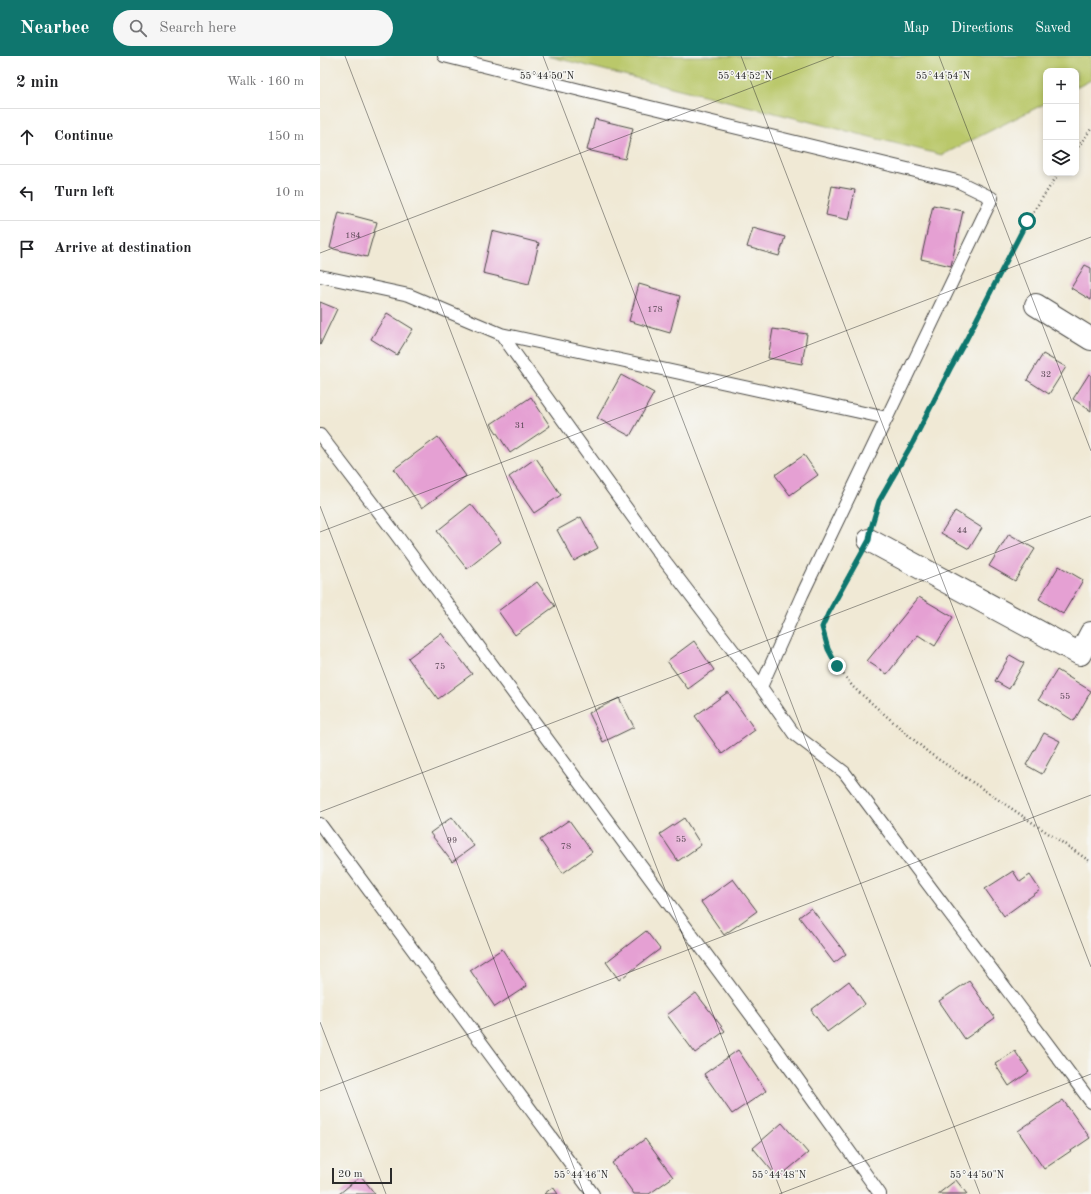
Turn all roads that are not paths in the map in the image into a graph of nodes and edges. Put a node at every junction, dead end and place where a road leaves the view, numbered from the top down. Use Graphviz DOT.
graph roads {
  1 [pos="444,56"];
  2 [pos="320,276"];
  3 [pos="1036,305"];
  4 [pos="501,334"];
  5 [pos="1091,339"];
  6 [pos="887,418"];
  7 [pos="320,435"];
  8 [pos="869,540"];
  9 [pos="1091,633"];
  10 [pos="1085,657"];
  11 [pos="762,687"];
  12 [pos="320,824"];
  13 [pos="1091,1102"];
  14 [pos="593,1194"];
  15 [pos="880,1194"];
  1 -- 6 [label="lane"];
  2 -- 4 [label="lane"];
  3 -- 5 [label="street"];
  4 -- 6 [label="lane"];
  4 -- 11 [label="lane"];
  6 -- 11 [label="lane"];
  7 -- 15 [label="lane"];
  8 -- 10 [label="street"];
  9 -- 10 [label="street"];
  11 -- 13 [label="lane"];
  12 -- 14 [label="lane"];
}
